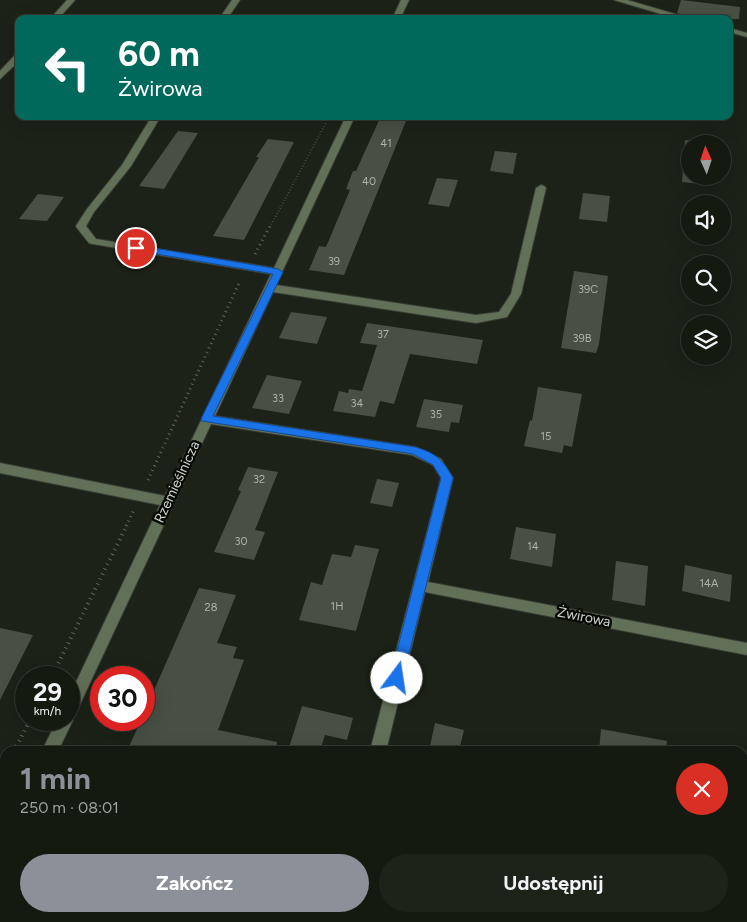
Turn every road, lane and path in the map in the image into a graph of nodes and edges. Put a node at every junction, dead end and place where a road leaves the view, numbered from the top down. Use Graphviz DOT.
graph roads {
  1 [pos="71,0"];
  2 [pos="236,0"];
  3 [pos="405,0"];
  4 [pos="618,0"];
  5 [pos="58,15"];
  6 [pos="226,15"];
  7 [pos="398,15"];
  8 [pos="673,15"];
  9 [pos="733,31"];
  10 [pos="747,35"];
  11 [pos="15,60"];
  12 [pos="0,76"];
  13 [pos="155,120"];
  14 [pos="328,120"];
  15 [pos="349,120"];
  16 [pos="541,188"];
  17 [pos="248,267"];
  18 [pos="278,272"];
  19 [pos="271,288"];
  20 [pos="206,419"];
  21 [pos="0,468"];
  22 [pos="140,497"];
  23 [pos="169,502"];
  24 [pos="421,586"];
  25 [pos="747,648"];
  26 [pos="57,666"];
  27 [pos="80,689"];
  28 [pos="24,731"];
  29 [pos="60,731"];
  30 [pos="17,746"];
  31 [pos="52,746"];
  32 [pos="379,746"];
  1 -- 5 [label="street"];
  2 -- 6 [label="street"];
  3 -- 7 [label="street"];
  4 -- 8 [label="street"];
  9 -- 10 [label="street"];
  11 -- 12 [label="street"];
  13 -- 17 [label="street"];
  14 -- 17 [label="path"];
  15 -- 18 [label="street, Rzemieślnicza"];
  16 -- 19 [label="street"];
  17 -- 18 [label="street"];
  17 -- 22 [label="path"];
  18 -- 19 [label="street, Rzemieślnicza"];
  19 -- 20 [label="street, Rzemieślnicza"];
  20 -- 23 [label="street, Rzemieślnicza"];
  20 -- 24 [label="street"];
  21 -- 22 [label="street"];
  22 -- 23 [label="street"];
  22 -- 26 [label="path"];
  23 -- 27 [label="street, Rzemieślnicza"];
  24 -- 25 [label="street, Żwirowa"];
  24 -- 32 [label="street"];
  28 -- 30 [label="path"];
  29 -- 31 [label="street"];
}
